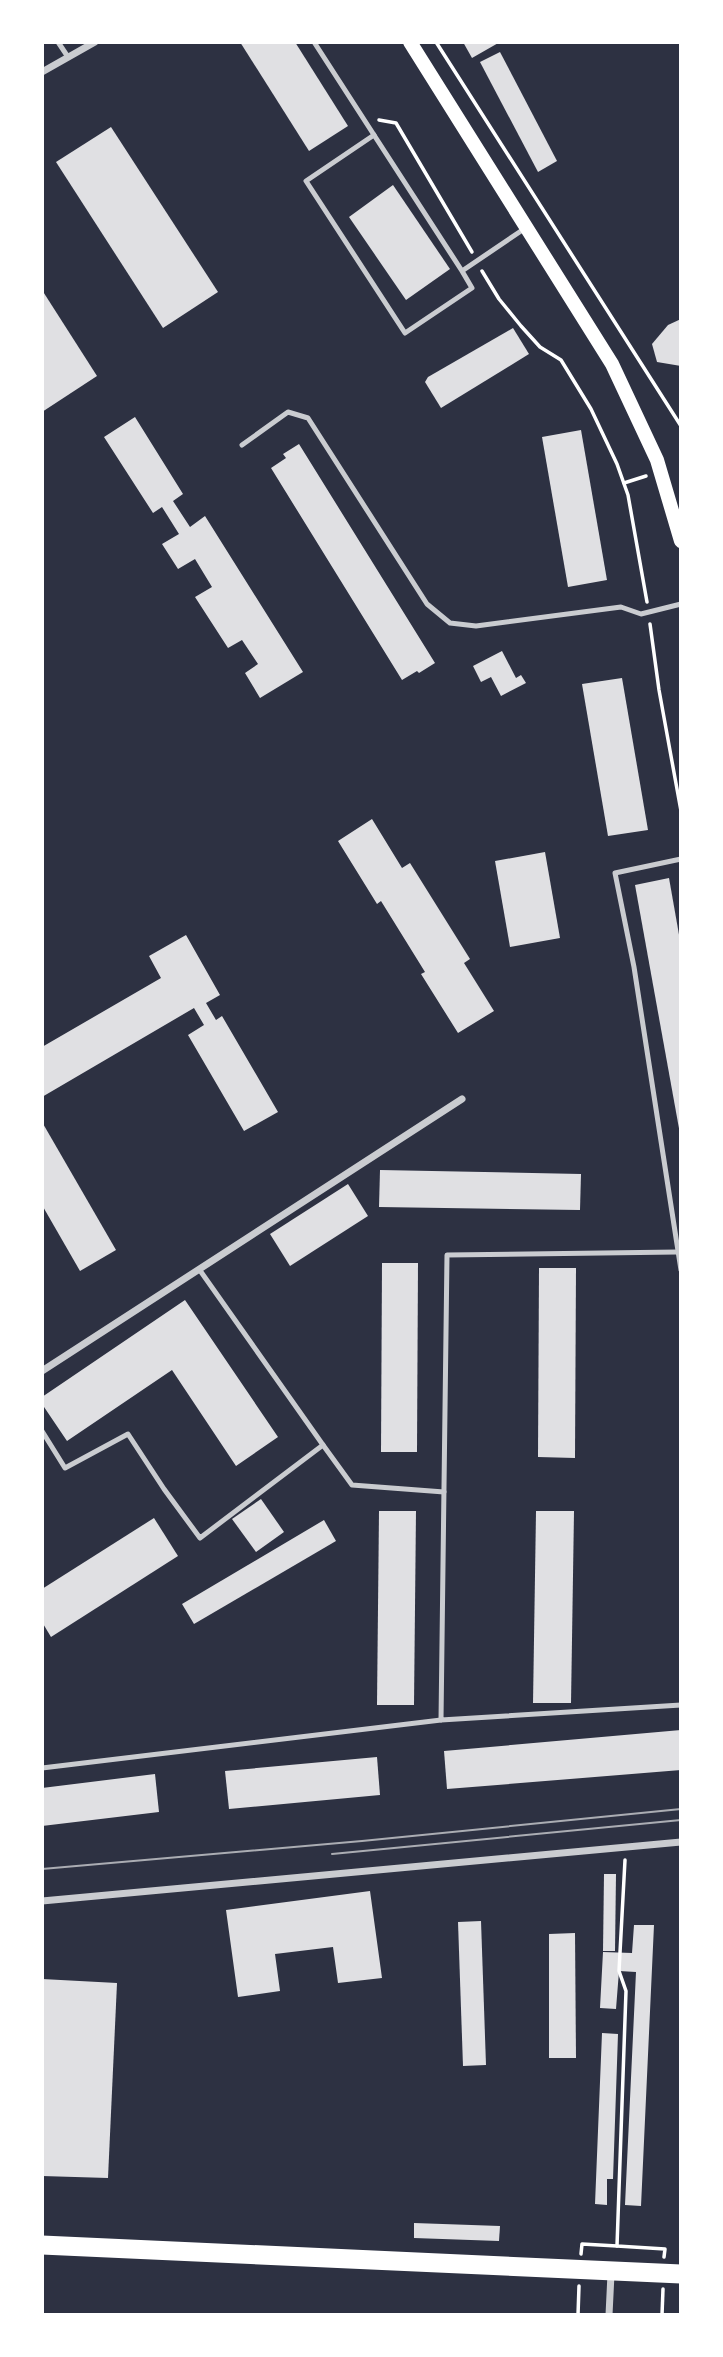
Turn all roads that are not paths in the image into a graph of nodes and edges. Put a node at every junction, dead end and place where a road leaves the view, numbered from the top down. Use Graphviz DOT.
graph roads {
  1 [pos="58,42"];
  2 [pos="95,42"];
  3 [pos="314,42"];
  4 [pos="410,42"];
  5 [pos="68,57"];
  6 [pos="42,72"];
  7 [pos="374,135"];
  8 [pos="527,227"];
  9 [pos="462,271"];
  10 [pos="242,445"];
  11 [pos="681,541"];
  12 [pos="681,604"];
  13 [pos="681,859"];
  14 [pos="462,1099"];
  15 [pos="677,1252"];
  16 [pos="199,1269"];
  17 [pos="681,1270"];
  18 [pos="42,1371"];
  19 [pos="42,1431"];
  20 [pos="323,1445"];
  21 [pos="444,1492"];
  22 [pos="681,1705"];
  23 [pos="441,1720"];
  24 [pos="42,1768"];
  25 [pos="681,1842"];
  26 [pos="42,1901"];
  27 [pos="42,2245"];
  28 [pos="611,2271"];
  29 [pos="672,2274"];
  30 [pos="609,2315"];
  1 -- 5 [label="lane"];
  2 -- 5 [label="street"];
  3 -- 7 [label="lane"];
  4 -- 8 [label="main road"];
  5 -- 6 [label="street"];
  7 -- 9 [label="lane"];
  7 -- 9 [label="lane"];
  8 -- 9 [label="lane"];
  8 -- 11 [label="main road"];
  10 -- 12 [label="lane"];
  13 -- 15 [label="lane"];
  14 -- 16 [label="street"];
  15 -- 17 [label="lane"];
  15 -- 21 [label="lane"];
  16 -- 18 [label="street"];
  16 -- 20 [label="lane"];
  19 -- 20 [label="lane"];
  20 -- 21 [label="lane"];
  21 -- 23 [label="lane"];
  22 -- 23 [label="lane"];
  23 -- 24 [label="lane"];
  25 -- 26 [label="street"];
  27 -- 28 [label="highway"];
  28 -- 29 [label="highway"];
  28 -- 30 [label="street"];
}
